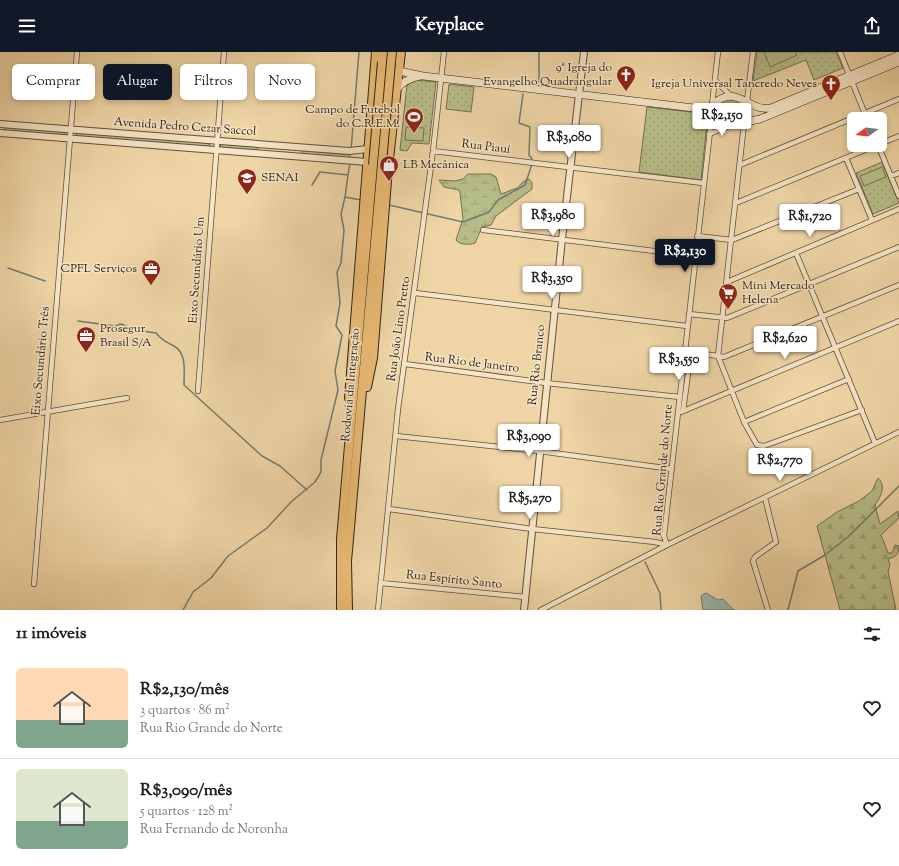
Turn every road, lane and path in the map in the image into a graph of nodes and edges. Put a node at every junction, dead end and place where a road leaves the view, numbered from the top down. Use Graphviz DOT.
graph roads {
  1 [pos="77,52"];
  2 [pos="224,52"];
  3 [pos="376,52"];
  4 [pos="382,52"];
  5 [pos="392,52"];
  6 [pos="401,52"];
  7 [pos="444,52"];
  8 [pos="584,52"];
  9 [pos="718,52"];
  10 [pos="753,52"];
  11 [pos="840,52"];
  12 [pos="899,55"];
  13 [pos="899,62"];
  14 [pos="374,68"];
  15 [pos="399,71"];
  16 [pos="423,76"];
  17 [pos="441,78"];
  18 [pos="851,79"];
  19 [pos="715,80"];
  20 [pos="397,89"];
  21 [pos="579,94"];
  22 [pos="730,95"];
  23 [pos="899,99"];
  24 [pos="747,101"];
  25 [pos="712,110"];
  26 [pos="865,112"];
  27 [pos="867,112"];
  28 [pos="847,120"];
  29 [pos="0,124"];
  30 [pos="744,124"];
  31 [pos="730,125"];
  32 [pos="71,130"];
  33 [pos="0,133"];
  34 [pos="709,134"];
  35 [pos="899,136"];
  36 [pos="70,139"];
  37 [pos="217,141"];
  38 [pos="887,141"];
  39 [pos="368,149"];
  40 [pos="216,150"];
  41 [pos="433,151"];
  42 [pos="861,152"];
  43 [pos="881,152"];
  44 [pos="846,158"];
  45 [pos="386,162"];
  46 [pos="370,164"];
  47 [pos="740,165"];
  48 [pos="570,167"];
  49 [pos="899,173"];
  50 [pos="891,176"];
  51 [pos="703,183"];
  52 [pos="859,189"];
  53 [pos="899,196"];
  54 [pos="736,203"];
  55 [pos="899,209"];
  56 [pos="872,220"];
  57 [pos="483,230"];
  58 [pos="698,236"];
  59 [pos="562,239"];
  60 [pos="732,240"];
  61 [pos="899,247"];
  62 [pos="796,252"];
  63 [pos="695,256"];
  64 [pos="727,282"];
  65 [pos="810,284"];
  66 [pos="899,285"];
  67 [pos="415,293"];
  68 [pos="554,309"];
  69 [pos="689,314"];
  70 [pos="823,316"];
  71 [pos="722,318"];
  72 [pos="899,321"];
  73 [pos="687,326"];
  74 [pos="836,348"];
  75 [pos="718,356"];
  76 [pos="405,364"];
  77 [pos="849,378"];
  78 [pos="546,383"];
  79 [pos="731,391"];
  80 [pos="198,392"];
  81 [pos="680,397"];
  82 [pos="127,398"];
  83 [pos="862,410"];
  84 [pos="683,411"];
  85 [pos="47,413"];
  86 [pos="678,413"];
  87 [pos="0,420"];
  88 [pos="355,420"];
  89 [pos="744,422"];
  90 [pos="899,432"];
  91 [pos="396,436"];
  92 [pos="875,443"];
  93 [pos="539,451"];
  94 [pos="672,469"];
  95 [pos="765,498"];
  96 [pos="389,509"];
  97 [pos="532,529"];
  98 [pos="668,545"];
  99 [pos="381,583"];
  100 [pos="34,584"];
  101 [pos="525,597"];
  102 [pos="340,610"];
  103 [pos="348,610"];
  104 [pos="378,610"];
  105 [pos="524,610"];
  106 [pos="541,610"];
  107 [pos="768,610"];
  1 -- 32 [label="street, Eixo Secundário Três"];
  2 -- 37 [label="street, Eixo Secundário Um"];
  3 -- 14 [label="highway"];
  4 -- 46 [label="highway, bridge"];
  5 -- 45 [label="highway, bridge"];
  6 -- 15 [label="highway"];
  7 -- 17 [label="street, Rua João Lino Pretto"];
  8 -- 21 [label="street, Rua Rio Branco"];
  9 -- 19 [label="street, Rua Rio Grande do Norte"];
  10 -- 24 [label="street"];
  11 -- 18 [label="street"];
  12 -- 18 [label="main road"];
  13 -- 18 [label="main road"];
  14 -- 15 [label="highway"];
  14 -- 39 [label="highway"];
  15 -- 16 [label="main road"];
  15 -- 20 [label="highway"];
  16 -- 17 [label="main road"];
  16 -- 20 [label="main road"];
  17 -- 21 [label="main road"];
  17 -- 41 [label="street, Rua João Lino Pretto"];
  18 -- 24 [label="main road"];
  18 -- 26 [label="street"];
  18 -- 30 [label="main road"];
  19 -- 22 [label="street"];
  19 -- 25 [label="street, Rua Rio Grande do Norte"];
  20 -- 45 [label="highway"];
  21 -- 25 [label="main road"];
  21 -- 48 [label="street, Rua Rio Branco"];
  22 -- 24 [label="main road"];
  22 -- 25 [label="main road"];
  23 -- 27 [label="street"];
  24 -- 30 [label="main road"];
  25 -- 31 [label="main road"];
  25 -- 34 [label="street, Rua Rio Grande do Norte"];
  28 -- 47 [label="street"];
  29 -- 32 [label="street, Avenida Pedro Cezar Saccol"];
  30 -- 31 [label="main road"];
  30 -- 47 [label="street"];
  31 -- 34 [label="street"];
  32 -- 36 [label="street, Eixo Secundário Três"];
  32 -- 37 [label="street, Avenida Pedro Cezar Saccol"];
  33 -- 36 [label="street, Avenida Pedro Cezar Saccol"];
  34 -- 51 [label="street, Rua Rio Grande do Norte"];
  35 -- 38 [label="street"];
  36 -- 40 [label="street, Avenida Pedro Cezar Saccol"];
  36 -- 85 [label="street, Eixo Secundário Três"];
  37 -- 39 [label="street, Avenida Pedro Cezar Saccol"];
  37 -- 40 [label="street, Eixo Secundário Um"];
  39 -- 46 [label="highway"];
  40 -- 46 [label="street, Avenida Pedro Cezar Saccol"];
  40 -- 80 [label="street, Eixo Secundário Um"];
  41 -- 48 [label="street, Rua Piauí"];
  41 -- 67 [label="street, Rua João Lino Pretto"];
  42 -- 44 [label="street"];
  43 -- 50 [label="street"];
  44 -- 52 [label="street"];
  44 -- 54 [label="street"];
  45 -- 46 [label="highway"];
  45 -- 88 [label="highway, Rodovia da Integração"];
  46 -- 88 [label="highway, Rodovia da Integração"];
  47 -- 54 [label="street"];
  48 -- 51 [label="street, Rua Piauí"];
  48 -- 59 [label="street, Rua Rio Branco"];
  49 -- 50 [label="street"];
  50 -- 53 [label="street"];
  51 -- 58 [label="street, Rua Rio Grande do Norte"];
  52 -- 56 [label="street"];
  52 -- 60 [label="street"];
  54 -- 60 [label="street"];
  55 -- 56 [label="street"];
  56 -- 62 [label="street"];
  57 -- 59 [label="street"];
  58 -- 60 [label="street"];
  58 -- 63 [label="street, Rua Rio Grande do Norte"];
  59 -- 63 [label="street"];
  59 -- 68 [label="street, Rua Rio Branco"];
  60 -- 64 [label="street"];
  61 -- 65 [label="street"];
  62 -- 64 [label="street"];
  62 -- 65 [label="street"];
  63 -- 69 [label="street, Rua Rio Grande do Norte"];
  64 -- 71 [label="street"];
  65 -- 70 [label="street"];
  65 -- 71 [label="street"];
  66 -- 70 [label="street"];
  67 -- 68 [label="street"];
  67 -- 76 [label="street, Rua João Lino Pretto"];
  68 -- 73 [label="street"];
  68 -- 78 [label="street, Rua Rio Branco"];
  69 -- 71 [label="street"];
  69 -- 73 [label="street, Rua Rio Grande do Norte"];
  70 -- 74 [label="street"];
  70 -- 75 [label="street"];
  71 -- 75 [label="street"];
  72 -- 74 [label="street"];
  73 -- 81 [label="street, Rua Rio Grande do Norte"];
  74 -- 77 [label="street"];
  74 -- 79 [label="street"];
  75 -- 79 [label="street"];
  75 -- 84 [label="street"];
  76 -- 78 [label="street, Rua Rio de Janeiro"];
  76 -- 91 [label="street, Rua João Lino Pretto"];
  77 -- 83 [label="street"];
  77 -- 89 [label="street"];
  78 -- 81 [label="street, Rua Rio de Janeiro"];
  78 -- 93 [label="street, Rua Rio Branco"];
  79 -- 84 [label="street"];
  79 -- 89 [label="street"];
  81 -- 86 [label="street, Rua Rio Grande do Norte"];
  82 -- 85 [label="street"];
  83 -- 89 [label="street"];
  83 -- 92 [label="street"];
  84 -- 86 [label="street"];
  85 -- 87 [label="street"];
  85 -- 100 [label="street, Eixo Secundário Três"];
  86 -- 94 [label="street, Rua Rio Grande do Norte"];
  88 -- 102 [label="highway, Rodovia da Integração"];
  88 -- 103 [label="highway, Rodovia da Integração"];
  90 -- 92 [label="street"];
  91 -- 93 [label="street"];
  91 -- 96 [label="street, Rua João Lino Pretto"];
  92 -- 95 [label="street"];
  93 -- 94 [label="street"];
  93 -- 97 [label="street, Rua Rio Branco"];
  94 -- 98 [label="street, Rua Rio Grande do Norte"];
  95 -- 98 [label="street"];
  95 -- 107 [label="street"];
  96 -- 97 [label="street"];
  96 -- 99 [label="street, Rua João Lino Pretto"];
  97 -- 98 [label="street"];
  97 -- 101 [label="street, Rua Rio Branco"];
  98 -- 106 [label="street"];
  99 -- 101 [label="street, Rua Espírito Santo"];
  99 -- 104 [label="street, Rua João Lino Pretto"];
  101 -- 105 [label="street, Rua Rio Branco"];
}
